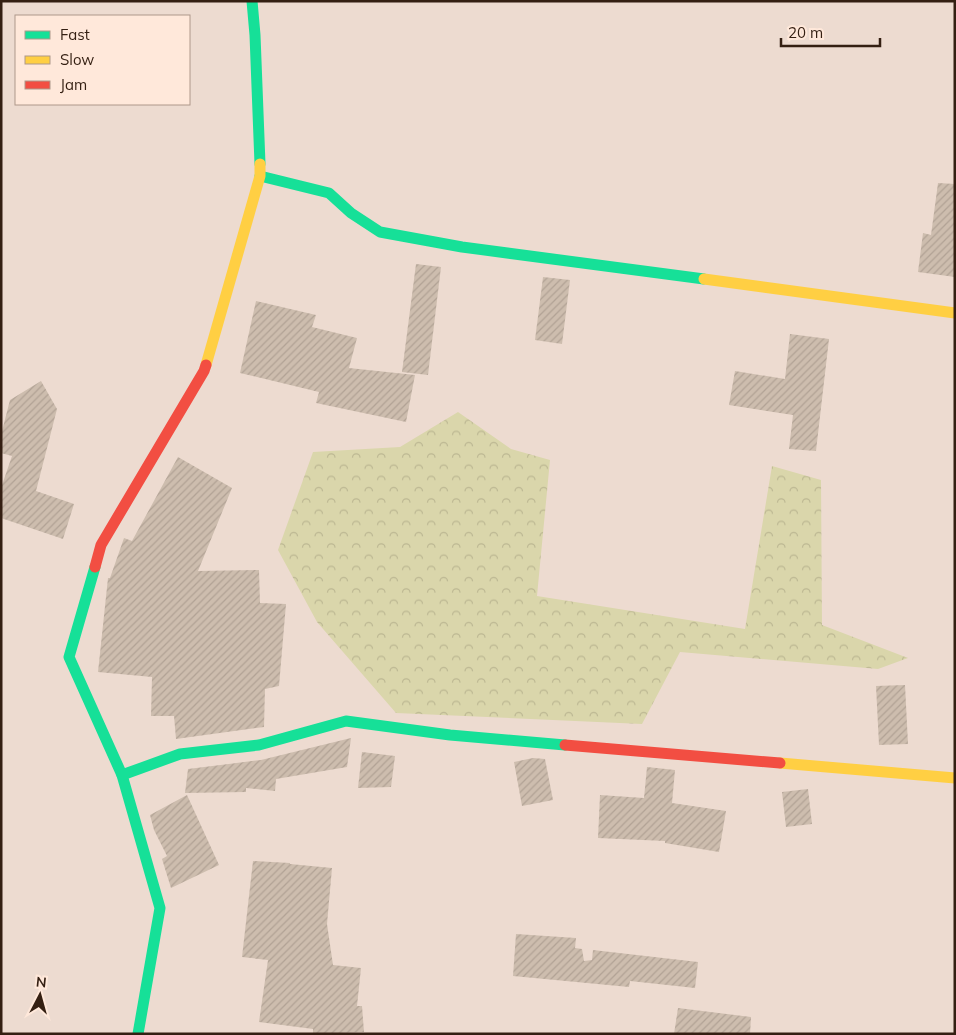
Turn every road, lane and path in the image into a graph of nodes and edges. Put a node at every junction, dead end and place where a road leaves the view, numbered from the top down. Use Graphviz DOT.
graph roads {
  1 [pos="252,1"];
  2 [pos="260,176"];
  3 [pos="955,313"];
  4 [pos="122,775"];
  5 [pos="955,778"];
  6 [pos="138,1034"];
  1 -- 2 [label="street"];
  2 -- 3 [label="street"];
  2 -- 4 [label="street"];
  4 -- 5 [label="street"];
  4 -- 6 [label="street"];
}
